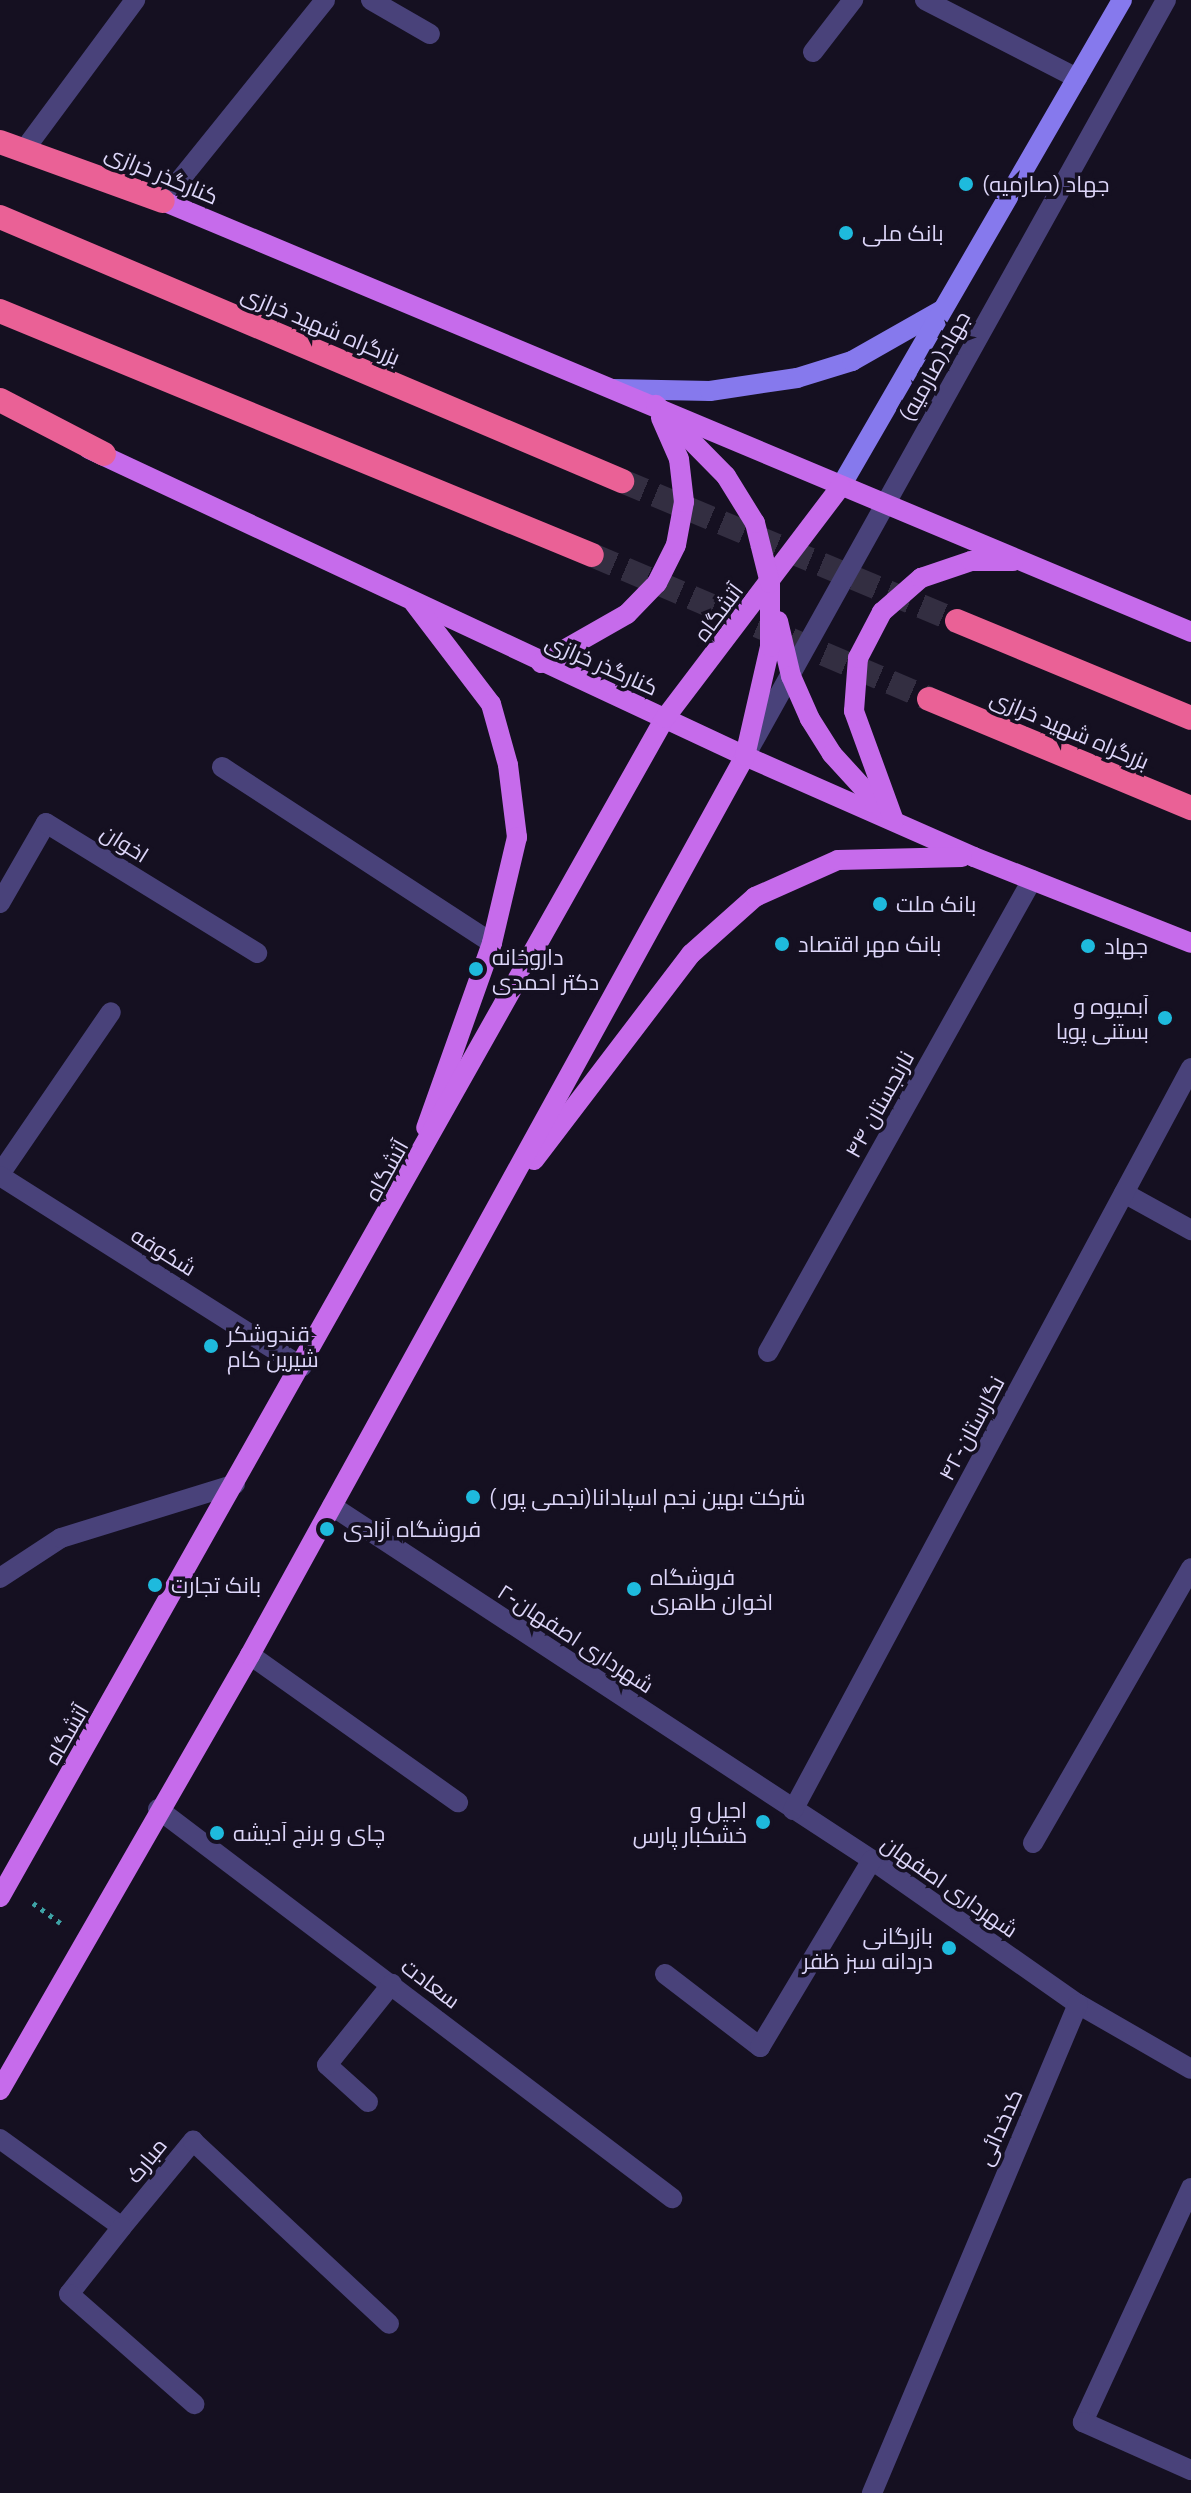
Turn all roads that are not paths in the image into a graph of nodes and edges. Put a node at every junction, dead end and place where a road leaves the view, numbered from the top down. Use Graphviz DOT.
graph roads {
  1 [pos="135,0"];
  2 [pos="371,0"];
  3 [pos="853,0"];
  4 [pos="925,0"];
  5 [pos="1122,0"];
  6 [pos="1166,0"];
  7 [pos="315,3"];
  8 [pos="430,34"];
  9 [pos="813,52"];
  10 [pos="1077,78"];
  11 [pos="0,129"];
  12 [pos="0,142"];
  13 [pos="30,142"];
  14 [pos="163,201"];
  15 [pos="0,217"];
  16 [pos="0,311"];
  17 [pos="940,311"];
  18 [pos="613,389"];
  19 [pos="0,400"];
  20 [pos="656,405"];
  21 [pos="0,414"];
  22 [pos="104,454"];
  23 [pos="622,481"];
  24 [pos="841,486"];
  25 [pos="885,504"];
  26 [pos="592,555"];
  27 [pos="1025,561"];
  28 [pos="770,583"];
  29 [pos="412,600"];
  30 [pos="957,621"];
  31 [pos="1191,632"];
  32 [pos="541,663"];
  33 [pos="791,676"];
  34 [pos="929,699"];
  35 [pos="665,718"];
  36 [pos="1191,718"];
  37 [pos="745,756"];
  38 [pos="222,767"];
  39 [pos="1191,808"];
  40 [pos="894,821"];
  41 [pos="974,857"];
  42 [pos="1032,880"];
  43 [pos="0,903"];
  44 [pos="492,943"];
  45 [pos="1191,943"];
  46 [pos="257,953"];
  47 [pos="111,1012"];
  48 [pos="1191,1068"];
  49 [pos="0,1175"];
  50 [pos="405,1186"];
  51 [pos="1124,1193"];
  52 [pos="493,1214"];
  53 [pos="1191,1230"];
  54 [pos="768,1352"];
  55 [pos="302,1367"];
  56 [pos="235,1484"];
  57 [pos="332,1506"];
  58 [pos="1191,1568"];
  59 [pos="0,1578"];
  60 [pos="250,1655"];
  61 [pos="458,1802"];
  62 [pos="158,1809"];
  63 [pos="793,1810"];
  64 [pos="1033,1843"];
  65 [pos="872,1860"];
  66 [pos="3,1891"];
  67 [pos="665,1974"];
  68 [pos="392,1984"];
  69 [pos="1078,2004"];
  70 [pos="1191,2069"];
  71 [pos="0,2090"];
  72 [pos="368,2102"];
  73 [pos="0,2139"];
  74 [pos="1191,2188"];
  75 [pos="672,2198"];
  76 [pos="122,2227"];
  77 [pos="389,2324"];
  78 [pos="194,2404"];
  79 [pos="1191,2470"];
  80 [pos="872,2493"];
  1 -- 13 [label="street"];
  2 -- 8 [label="street"];
  3 -- 9 [label="street"];
  4 -- 10 [label="street"];
  5 -- 10 [label="main road, جهاد(صارمیه)"];
  6 -- 25 [label="street, جهاد(صارمیه)"];
  7 -- 14 [label="street"];
  10 -- 17 [label="main road, جهاد(صارمیه)"];
  11 -- 13 [label="main road, کنارگذر خرازی"];
  12 -- 14 [label="highway"];
  13 -- 14 [label="main road, کنارگذر خرازی"];
  14 -- 18 [label="main road, کنارگذر خرازی"];
  15 -- 23 [label="highway, بزرگراه شهید خرازی"];
  16 -- 26 [label="highway"];
  17 -- 18 [label="main road"];
  17 -- 24 [label="main road, جهاد(صارمیه)"];
  18 -- 20 [label="main road, کنارگذر خرازی"];
  19 -- 22 [label="highway"];
  20 -- 24 [label="main road, کنارگذر خرازی"];
  20 -- 28 [label="main road"];
  20 -- 32 [label="main road"];
  21 -- 22 [label="main road, کنارگذر خرازی"];
  22 -- 29 [label="main road, کنارگذر خرازی"];
  24 -- 25 [label="main road, کنارگذر خرازی"];
  24 -- 28 [label="main road, آتشگاه"];
  25 -- 27 [label="main road, کنارگذر خرازی"];
  25 -- 33 [label="street, جهاد(صارمیه)"];
  27 -- 31 [label="main road, کنارگذر خرازی"];
  27 -- 40 [label="main road"];
  28 -- 33 [label="main road"];
  28 -- 35 [label="main road, آتشگاه"];
  28 -- 37 [label="main road"];
  29 -- 32 [label="main road, کنارگذر خرازی"];
  29 -- 44 [label="main road"];
  30 -- 36 [label="highway"];
  32 -- 35 [label="main road, کنارگذر خرازی"];
  33 -- 37 [label="street, جهاد(صارمیه)"];
  33 -- 40 [label="main road"];
  34 -- 39 [label="highway, بزرگراه شهید خرازی"];
  35 -- 37 [label="main road, کنارگذر خرازی"];
  35 -- 50 [label="main road, آتشگاه"];
  37 -- 40 [label="main road, کنارگذر خرازی"];
  37 -- 52 [label="main road"];
  38 -- 44 [label="street"];
  40 -- 41 [label="main road, کنارگذر خرازی"];
  41 -- 42 [label="main road, کنارگذر خرازی"];
  41 -- 52 [label="main road"];
  42 -- 45 [label="main road, کنارگذر خرازی"];
  42 -- 54 [label="street, ۴۴ نارنجستان"];
  43 -- 46 [label="street, اخوان"];
  44 -- 50 [label="main road"];
  47 -- 49 [label="street"];
  48 -- 51 [label="street, ۴۲-نگارستان"];
  49 -- 55 [label="street, شکوفه"];
  50 -- 55 [label="main road, آتشگاه"];
  51 -- 53 [label="street"];
  51 -- 63 [label="street, ۴۲-نگارستان"];
  52 -- 57 [label="main road"];
  55 -- 56 [label="main road, آتشگاه"];
  56 -- 59 [label="street"];
  56 -- 66 [label="main road, آتشگاه"];
  57 -- 60 [label="main road"];
  57 -- 63 [label="street, ۲-شهرداری اصفهان"];
  58 -- 64 [label="street"];
  60 -- 61 [label="street"];
  60 -- 62 [label="main road"];
  62 -- 68 [label="street, سعادت"];
  62 -- 71 [label="main road"];
  63 -- 65 [label="street, شهرداری اصفهان"];
  65 -- 67 [label="street"];
  65 -- 69 [label="street, شهرداری اصفهان"];
  68 -- 72 [label="street"];
  68 -- 75 [label="street, سعادت"];
  69 -- 70 [label="street, شهرداری اصفهان"];
  69 -- 80 [label="street, کدخدائی"];
  73 -- 76 [label="street"];
  74 -- 79 [label="street"];
  76 -- 77 [label="street, مبارک"];
  76 -- 78 [label="street"];
}
